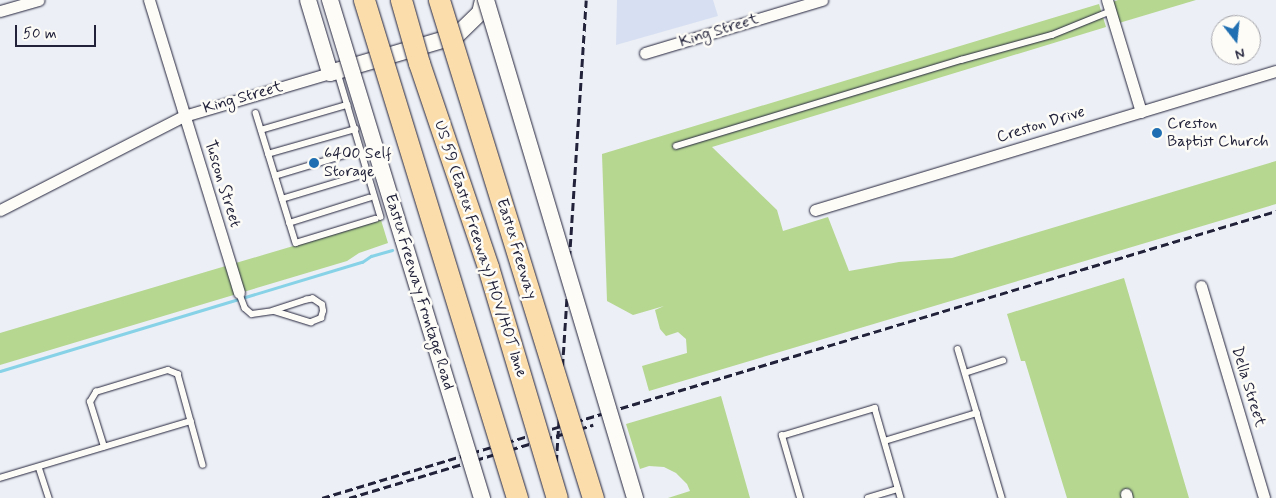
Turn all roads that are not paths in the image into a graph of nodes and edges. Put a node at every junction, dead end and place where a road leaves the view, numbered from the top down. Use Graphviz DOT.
graph roads {
  1 [pos="38,0"];
  2 [pos="149,0"];
  3 [pos="308,0"];
  4 [pos="330,0"];
  5 [pos="364,0"];
  6 [pos="401,0"];
  7 [pos="439,0"];
  8 [pos="485,0"];
  9 [pos="822,0"];
  10 [pos="1109,6"];
  11 [pos="0,11"];
  12 [pos="645,53"];
  13 [pos="1276,71"];
  14 [pos="334,72"];
  15 [pos="347,105"];
  16 [pos="1141,112"];
  17 [pos="256,113"];
  18 [pos="184,116"];
  19 [pos="354,129"];
  20 [pos="261,130"];
  21 [pos="676,146"];
  22 [pos="355,152"];
  23 [pos="268,154"];
  24 [pos="362,175"];
  25 [pos="275,176"];
  26 [pos="369,198"];
  27 [pos="282,199"];
  28 [pos="0,210"];
  29 [pos="815,210"];
  30 [pos="289,223"];
  31 [pos="1201,286"];
  32 [pos="238,292"];
  33 [pos="274,311"];
  34 [pos="958,349"];
  35 [pos="1003,361"];
  36 [pos="965,373"];
  37 [pos="977,413"];
  38 [pos="191,421"];
  39 [pos="885,441"];
  40 [pos="104,447"];
  41 [pos="203,465"];
  42 [pos="39,467"];
  43 [pos="0,478"];
  44 [pos="898,489"];
  45 [pos="49,498"];
  46 [pos="482,498"];
  47 [pos="517,498"];
  48 [pos="557,498"];
  49 [pos="593,498"];
  50 [pos="635,498"];
  51 [pos="800,498"];
  52 [pos="868,498"];
  53 [pos="901,498"];
  54 [pos="1002,498"];
  55 [pos="1264,498"];
  1 -- 11 [label="street"];
  2 -- 18 [label="street, Tuscon Street"];
  3 -- 14 [label="main road"];
  4 -- 46 [label="main road, Eastex Freeway Frontage Road, bridge"];
  5 -- 47 [label="highway, bridge"];
  6 -- 48 [label="highway, US 59 (Eastex Freeway) HOV/HOT lane, bridge"];
  7 -- 49 [label="highway, Eastex Freeway, bridge"];
  8 -- 14 [label="main road, King Street"];
  8 -- 50 [label="main road, bridge"];
  9 -- 12 [label="street, King Street"];
  10 -- 16 [label="street"];
  10 -- 21 [label="lane"];
  13 -- 16 [label="street, Creston Drive"];
  14 -- 15 [label="lane"];
  14 -- 18 [label="street, King Street"];
  15 -- 19 [label="lane"];
  15 -- 20 [label="lane"];
  16 -- 29 [label="street, Creston Drive"];
  17 -- 20 [label="lane"];
  18 -- 28 [label="street, King Street"];
  18 -- 32 [label="street, Tuscon Street"];
  19 -- 23 [label="lane"];
  19 -- 30 [label="lane"];
  20 -- 23 [label="lane"];
  22 -- 25 [label="lane"];
  23 -- 25 [label="lane"];
  24 -- 27 [label="lane"];
  25 -- 27 [label="lane"];
  26 -- 30 [label="lane"];
  27 -- 30 [label="lane"];
  31 -- 55 [label="street, Della Street"];
  32 -- 33 [label="lane"];
  33 -- 33 [label="lane"];
  34 -- 36 [label="lane"];
  35 -- 36 [label="lane"];
  36 -- 37 [label="lane"];
  37 -- 39 [label="lane"];
  37 -- 54 [label="lane"];
  38 -- 40 [label="lane"];
  38 -- 40 [label="lane"];
  38 -- 41 [label="lane"];
  39 -- 44 [label="lane"];
  39 -- 51 [label="lane"];
  40 -- 42 [label="lane"];
  42 -- 43 [label="lane"];
  42 -- 45 [label="lane"];
  44 -- 52 [label="lane"];
  44 -- 53 [label="lane"];
}
